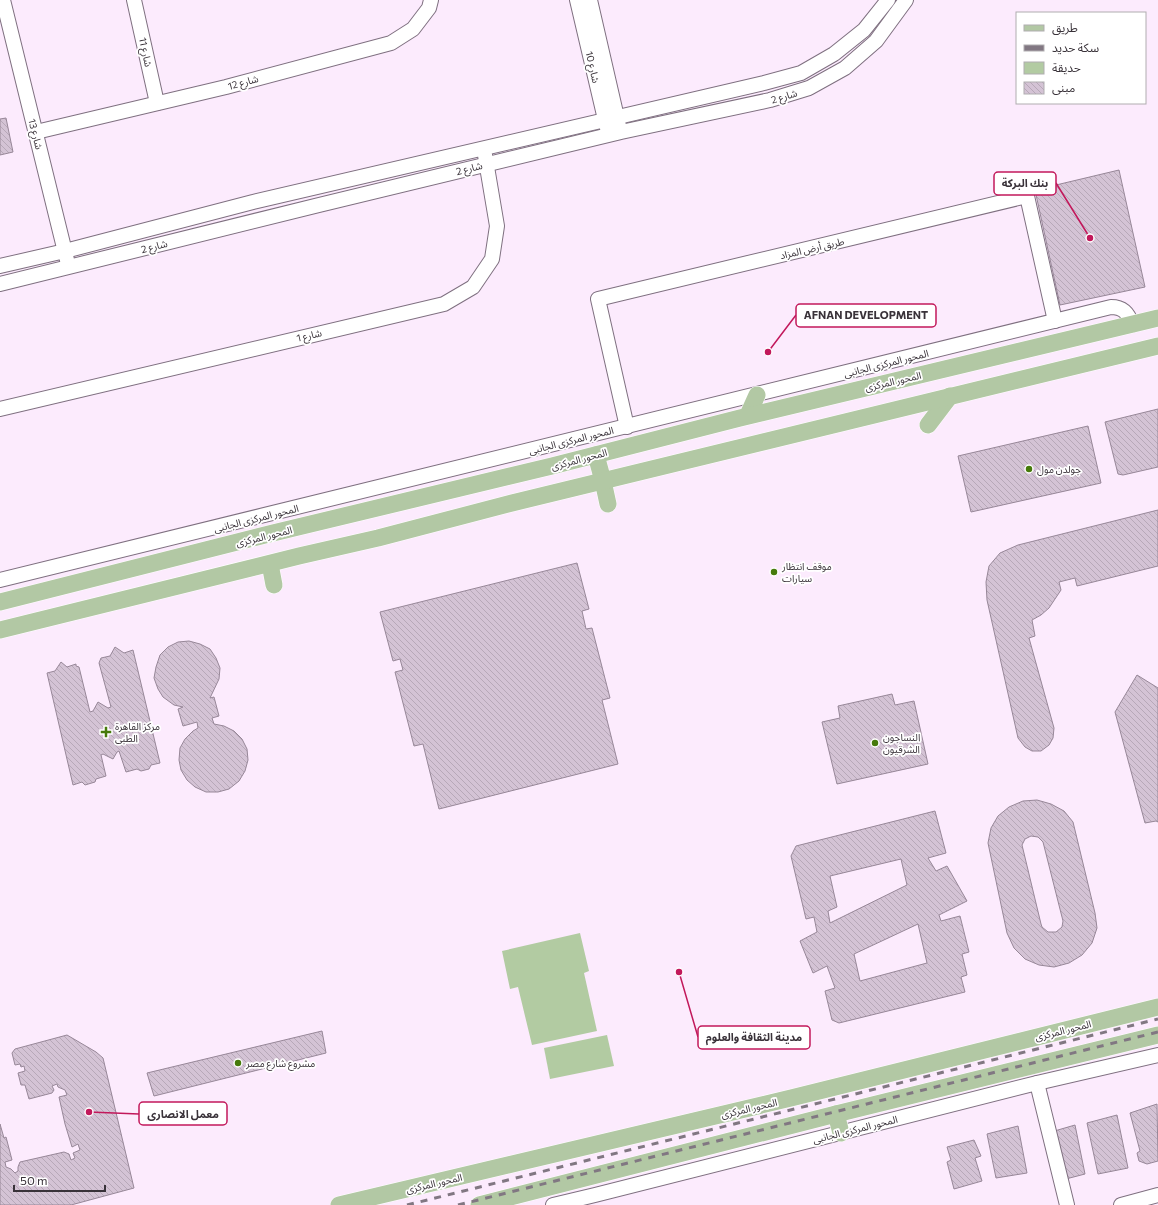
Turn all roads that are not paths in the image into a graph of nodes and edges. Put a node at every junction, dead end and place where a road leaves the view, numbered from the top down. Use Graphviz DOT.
graph roads {
  1 [pos="4,0"];
  2 [pos="134,0"];
  3 [pos="431,0"];
  4 [pos="577,0"];
  5 [pos="590,0"];
  6 [pos="888,0"];
  7 [pos="906,0"];
  8 [pos="864,30"];
  9 [pos="876,41"];
  10 [pos="157,103"];
  11 [pos="611,119"];
  12 [pos="36,132"];
  13 [pos="615,133"];
  14 [pos="484,149"];
  15 [pos="487,164"];
  16 [pos="65,251"];
  17 [pos="0,266"];
  18 [pos="68,268"];
  19 [pos="0,284"];
  20 [pos="1158,318"];
  21 [pos="1055,321"];
  22 [pos="1132,325"];
  23 [pos="1158,346"];
  24 [pos="757,395"];
  25 [pos="950,396"];
  26 [pos="0,409"];
  27 [pos="748,416"];
  28 [pos="928,426"];
  29 [pos="627,427"];
  30 [pos="596,455"];
  31 [pos="603,481"];
  32 [pos="608,504"];
  33 [pos="350,516"];
  34 [pos="273,533"];
  35 [pos="378,538"];
  36 [pos="299,556"];
  37 [pos="270,564"];
  38 [pos="0,580"];
  39 [pos="274,585"];
  40 [pos="0,602"];
  41 [pos="0,630"];
  42 [pos="1158,1007"];
  43 [pos="1158,1035"];
  44 [pos="1158,1055"];
  45 [pos="1037,1083"];
  46 [pos="836,1114"];
  47 [pos="841,1133"];
  48 [pos="1158,1195"];
  49 [pos="596,1200"];
  50 [pos="339,1205"];
  51 [pos="479,1205"];
  52 [pos="553,1205"];
  53 [pos="1067,1205"];
  54 [pos="1122,1205"];
  1 -- 12 [label="street, شارع 13"];
  2 -- 10 [label="street, شارع 11"];
  3 -- 10 [label="street, شارع 12"];
  4 -- 11 [label="street, شارع 10"];
  5 -- 11 [label="street, شارع 10"];
  6 -- 8 [label="street, شارع 2"];
  7 -- 9 [label="street, شارع 2"];
  8 -- 9 [label="street"];
  8 -- 11 [label="street, شارع 2"];
  9 -- 13 [label="street, شارع 2"];
  10 -- 12 [label="street, شارع 12"];
  11 -- 13 [label="street, شارع 10"];
  11 -- 14 [label="street, شارع 2"];
  12 -- 16 [label="street, شارع 13"];
  13 -- 15 [label="street, شارع 2"];
  14 -- 15 [label="street, شارع 1"];
  14 -- 16 [label="street, شارع 2"];
  15 -- 18 [label="street, شارع 2"];
  15 -- 26 [label="street, شارع 1"];
  16 -- 17 [label="street, شارع 2"];
  16 -- 18 [label="street, شارع 13"];
  18 -- 19 [label="street, شارع 2"];
  20 -- 22 [label="main road, المحور المركزى"];
  21 -- 22 [label="street, المحور المركزى الجانبى"];
  21 -- 24 [label="street, المحور المركزى الجانبى"];
  21 -- 29 [label="street, طريق أرض المزاد"];
  22 -- 27 [label="main road, المحور المركزى"];
  23 -- 25 [label="main road"];
  24 -- 27 [label="main road"];
  24 -- 29 [label="street, المحور المركزى الجانبى"];
  25 -- 28 [label="main road"];
  25 -- 31 [label="main road"];
  27 -- 30 [label="main road, المحور المركزى"];
  29 -- 38 [label="street, المحور المركزى الجانبى"];
  30 -- 31 [label="main road"];
  30 -- 33 [label="main road, المحور المركزى"];
  31 -- 32 [label="main road"];
  31 -- 35 [label="main road"];
  33 -- 34 [label="main road, المحور المركزى"];
  33 -- 35 [label="main road"];
  34 -- 36 [label="main road"];
  34 -- 40 [label="main road, المحور المركزى"];
  35 -- 36 [label="main road"];
  36 -- 37 [label="main road"];
  37 -- 39 [label="main road"];
  37 -- 41 [label="main road"];
  42 -- 50 [label="main road, المحور المركزى"];
  43 -- 46 [label="main road"];
  44 -- 45 [label="street, المحور المركزى الجانبى"];
  45 -- 47 [label="street, المحور المركزى الجانبى"];
  45 -- 53 [label="street"];
  46 -- 47 [label="main road"];
  46 -- 51 [label="main road"];
  47 -- 49 [label="street, المحور المركزى الجانبى"];
  48 -- 54 [label="street"];
  49 -- 52 [label="street, المحور المركزى الجانبى"];
}
